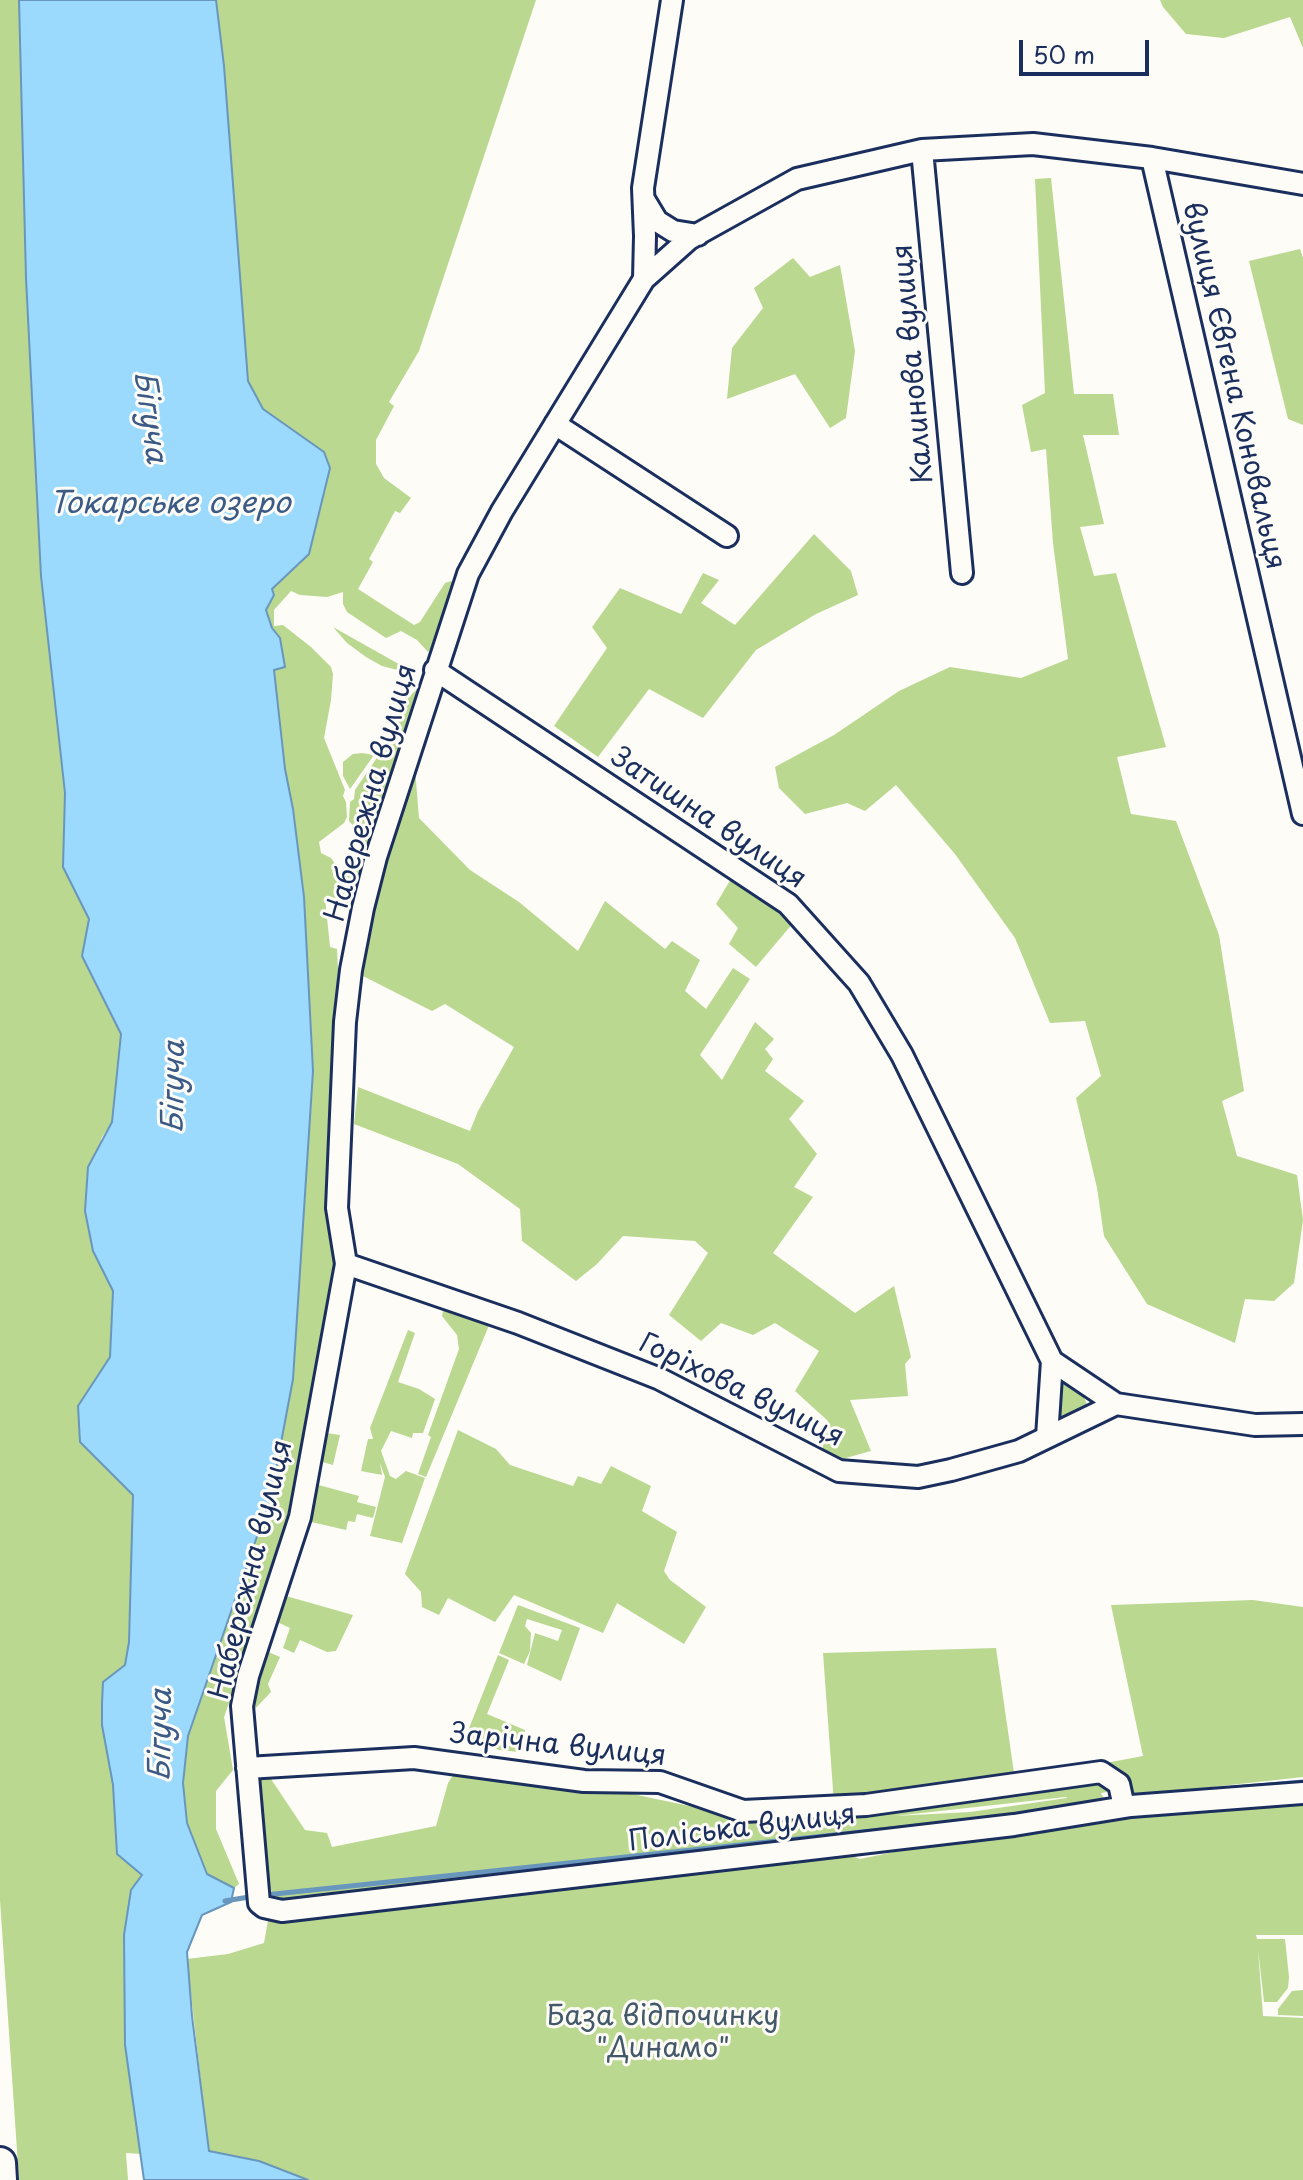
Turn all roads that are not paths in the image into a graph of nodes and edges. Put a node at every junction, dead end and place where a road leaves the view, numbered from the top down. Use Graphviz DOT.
graph roads {
  1 [pos="672,0"];
  2 [pos="922,150"];
  3 [pos="1152,158"];
  4 [pos="1303,184"];
  5 [pos="642,196"];
  6 [pos="698,235"];
  7 [pos="644,279"];
  8 [pos="555,424"];
  9 [pos="727,536"];
  10 [pos="962,573"];
  11 [pos="435,670"];
  12 [pos="1303,814"];
  13 [pos="346,1264"];
  14 [pos="1052,1361"];
  15 [pos="1116,1404"];
  16 [pos="1303,1424"];
  17 [pos="1047,1437"];
  18 [pos="247,1768"];
  19 [pos="1303,1793"];
  20 [pos="1124,1807"];
  21 [pos="252,1833"];
  22 [pos="0,2163"];
  23 [pos="1,2180"];
  1 -- 5 [label="street"];
  2 -- 3 [label="street"];
  2 -- 6 [label="street"];
  2 -- 10 [label="street, Калинова вулиця"];
  3 -- 4 [label="street"];
  3 -- 12 [label="street, вулиця Євгена Коновальця"];
  5 -- 6 [label="street"];
  5 -- 7 [label="street"];
  6 -- 7 [label="street"];
  7 -- 8 [label="street, Набережна вулиця"];
  8 -- 9 [label="street"];
  8 -- 11 [label="street, Набережна вулиця"];
  11 -- 13 [label="street, Набережна вулиця"];
  11 -- 14 [label="street, Затишна вулиця"];
  13 -- 17 [label="street, Горіхова вулиця"];
  13 -- 18 [label="street, Набережна вулиця"];
  14 -- 15 [label="street, Затишна вулиця"];
  14 -- 17 [label="street, Затишна вулиця"];
  15 -- 16 [label="street"];
  15 -- 17 [label="street, Горіхова вулиця"];
  18 -- 20 [label="street, Зарічна вулиця"];
  18 -- 21 [label="street, Набережна вулиця"];
  19 -- 20 [label="street, Поліська вулиця"];
  20 -- 21 [label="street, Поліська вулиця"];
  22 -- 23 [label="street"];
}
